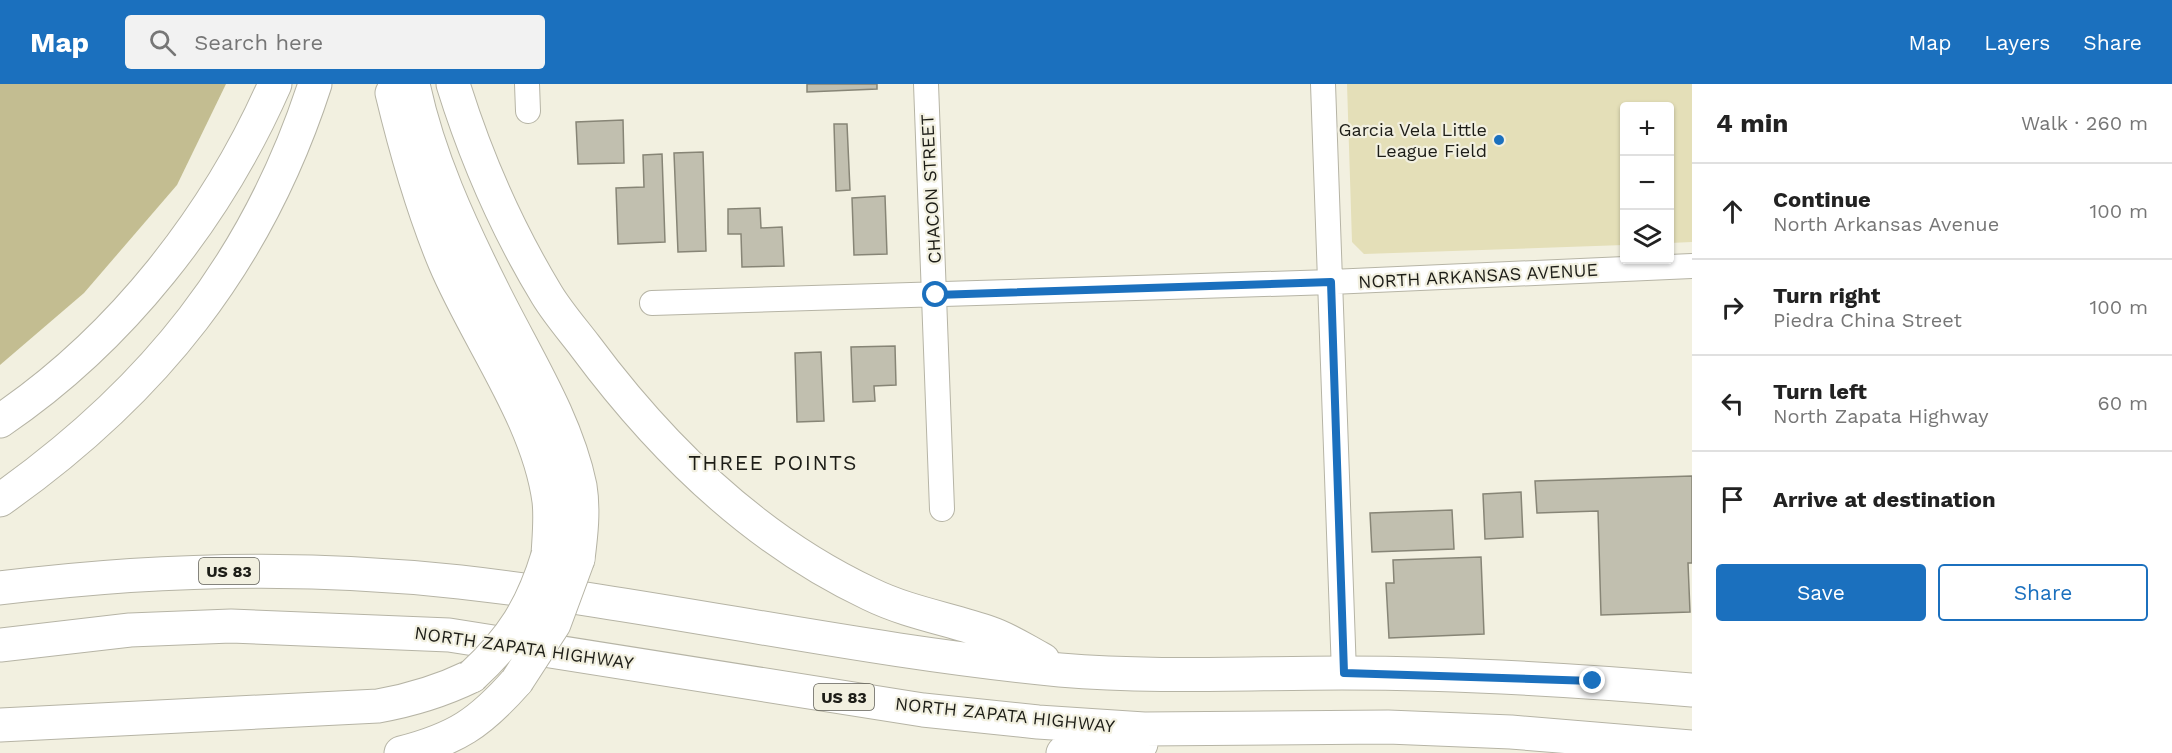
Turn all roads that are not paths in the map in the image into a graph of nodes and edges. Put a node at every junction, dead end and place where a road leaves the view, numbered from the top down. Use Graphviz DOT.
graph roads {
  1 [pos="275,84"];
  2 [pos="315,84"];
  3 [pos="391,84"];
  4 [pos="413,84"];
  5 [pos="453,84"];
  6 [pos="527,84"];
  7 [pos="926,84"];
  8 [pos="1323,84"];
  9 [pos="528,111"];
  10 [pos="1692,266"];
  11 [pos="1331,282"];
  12 [pos="936,295"];
  13 [pos="652,303"];
  14 [pos="0,421"];
  15 [pos="0,500"];
  16 [pos="942,509"];
  17 [pos="563,557"];
  18 [pos="0,588"];
  19 [pos="0,645"];
  20 [pos="1064,670"];
  21 [pos="1344,673"];
  22 [pos="1692,690"];
  23 [pos="0,725"];
  24 [pos="1276,728"];
  25 [pos="1692,747"];
  26 [pos="401,753"];
  27 [pos="1062,753"];
  1 -- 14 [label="main road"];
  2 -- 15 [label="main road"];
  3 -- 17 [label="main road"];
  4 -- 17 [label="main road"];
  5 -- 20 [label="main road"];
  6 -- 9 [label="street"];
  7 -- 12 [label="street, CHACON STREET"];
  8 -- 11 [label="street"];
  10 -- 11 [label="street, NORTH ARKANSAS AVENUE"];
  11 -- 12 [label="street, NORTH ARKANSAS AVENUE"];
  11 -- 21 [label="street"];
  12 -- 13 [label="street, NORTH ARKANSAS AVENUE"];
  12 -- 16 [label="street, CHACON STREET"];
  17 -- 23 [label="main road, bridge"];
  17 -- 26 [label="main road, bridge"];
  18 -- 20 [label="main road, US 83"];
  19 -- 24 [label="main road, NORTH ZAPATA HIGHWAY / US 83"];
  20 -- 21 [label="main road, US 83"];
  21 -- 22 [label="main road, US 83"];
  24 -- 25 [label="main road, NORTH ZAPATA HIGHWAY / US 83"];
  24 -- 27 [label="main road"];
}
